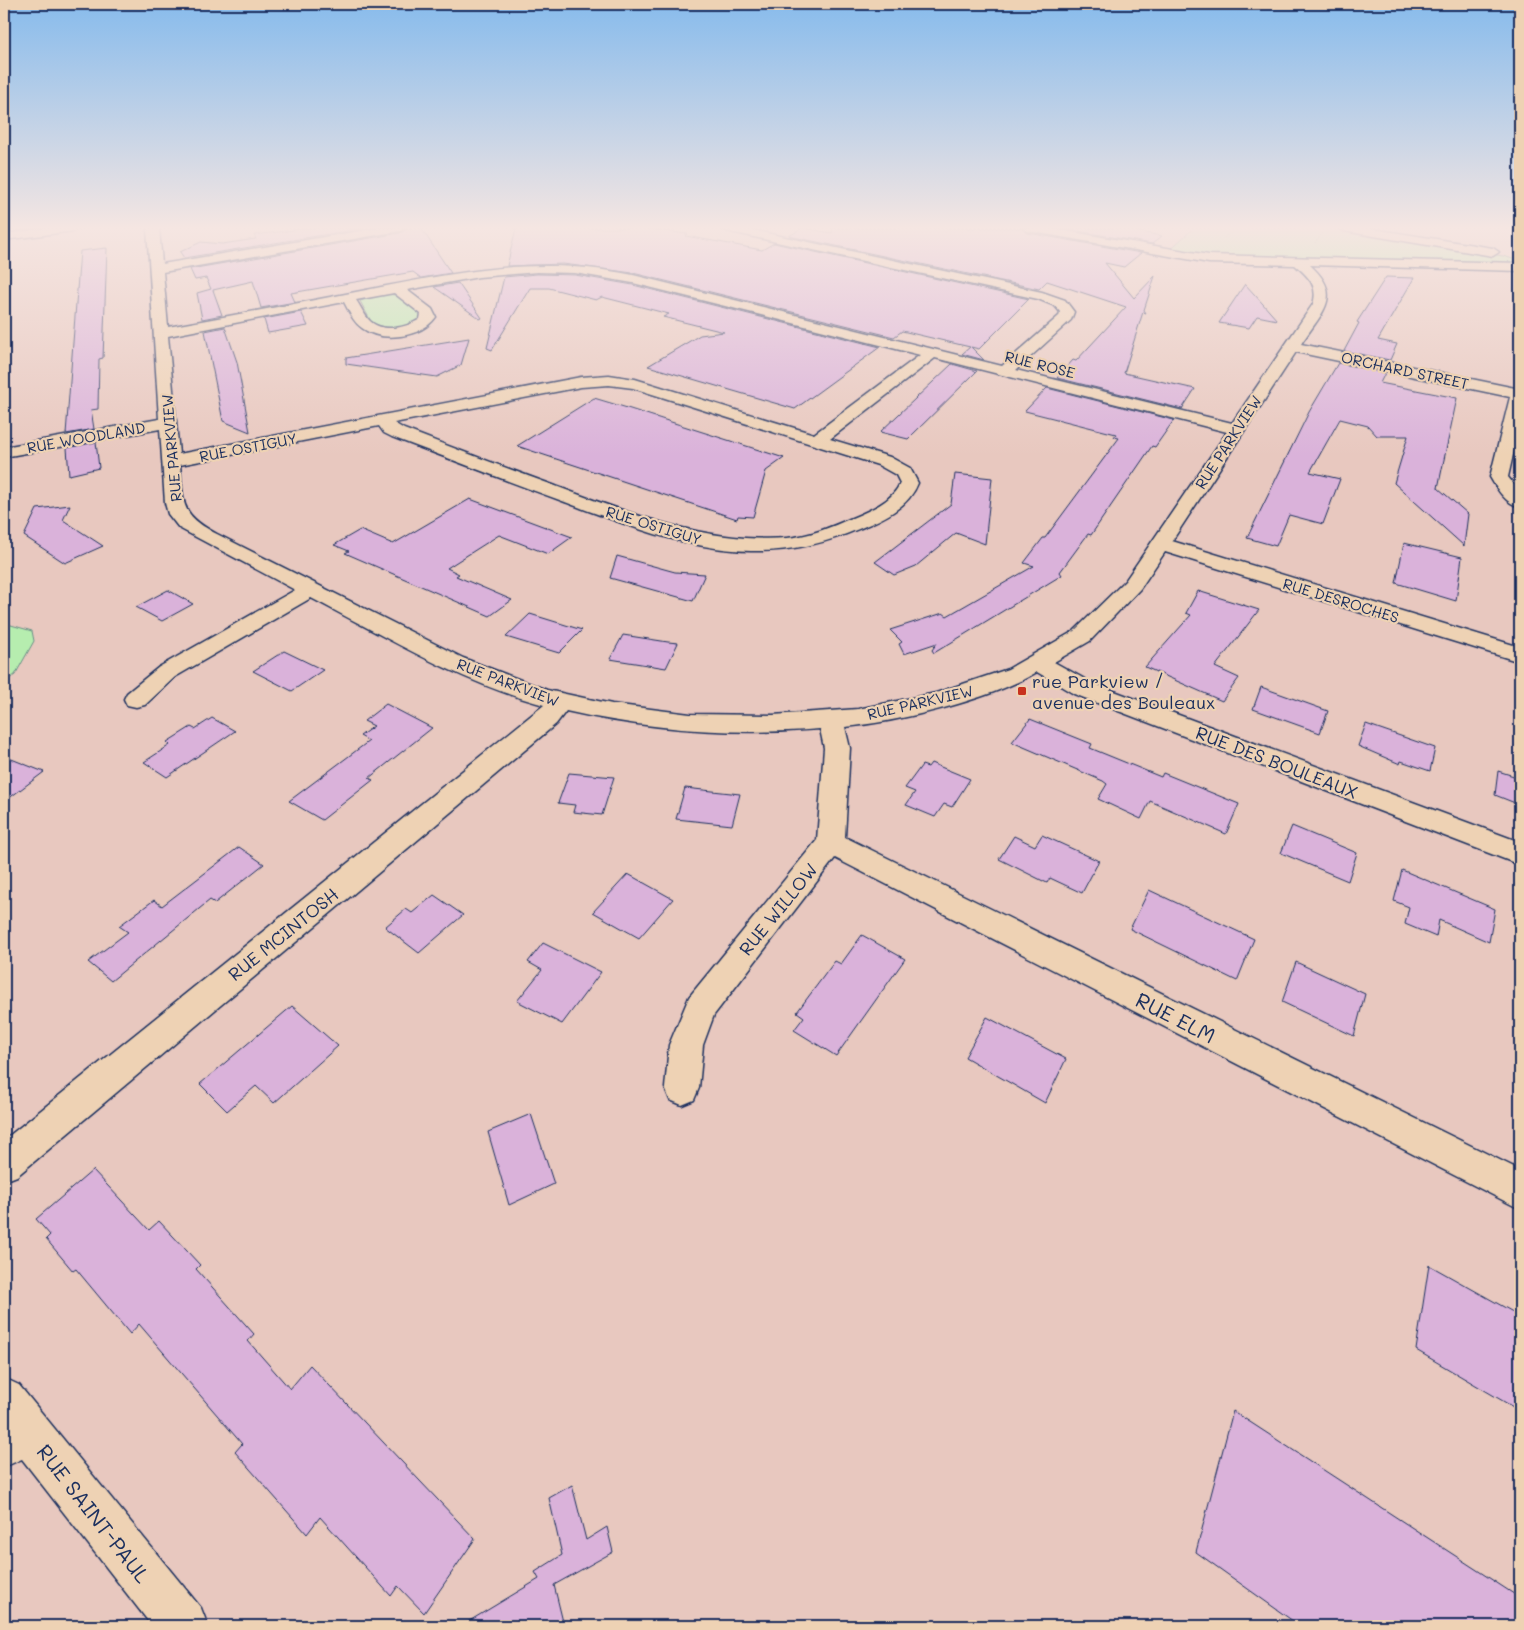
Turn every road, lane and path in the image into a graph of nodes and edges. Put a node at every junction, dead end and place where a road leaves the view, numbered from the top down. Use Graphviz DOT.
graph roads {
  1 [pos="159,304"];
  2 [pos="316,304"];
  3 [pos="352,304"];
  4 [pos="417,304"];
  5 [pos="733,304"];
  6 [pos="1061,304"];
  7 [pos="1320,304"];
  8 [pos="161,333"];
  9 [pos="1290,346"];
  10 [pos="931,354"];
  11 [pos="1004,372"];
  12 [pos="1520,394"];
  13 [pos="383,420"];
  14 [pos="168,423"];
  15 [pos="1236,429"];
  16 [pos="817,440"];
  17 [pos="4,452"];
  18 [pos="171,462"];
  19 [pos="1520,501"];
  20 [pos="1161,544"];
  21 [pos="311,589"];
  22 [pos="1520,655"];
  23 [pos="1038,663"];
  24 [pos="136,699"];
  25 [pos="560,702"];
  26 [pos="831,720"];
  27 [pos="831,843"];
  28 [pos="1520,854"];
  29 [pos="682,1088"];
  30 [pos="4,1163"];
  31 [pos="1520,1190"];
  32 [pos="11,1424"];
  33 [pos="183,1626"];
  1 -- 8 [label="street, RUE PARKVIEW"];
  2 -- 8 [label="street, RUE ROSE"];
  3 -- 4 [label="street"];
  5 -- 10 [label="street, RUE ROSE"];
  6 -- 11 [label="street"];
  7 -- 9 [label="street, RUE PARKVIEW"];
  8 -- 14 [label="street, RUE PARKVIEW"];
  9 -- 12 [label="street, ORCHARD STREET"];
  9 -- 15 [label="street, RUE PARKVIEW"];
  10 -- 11 [label="street, RUE ROSE"];
  10 -- 16 [label="street"];
  11 -- 15 [label="street, RUE ROSE"];
  12 -- 19 [label="street"];
  13 -- 16 [label="street, RUE OSTIGUY"];
  13 -- 16 [label="street, RUE OSTIGUY"];
  13 -- 18 [label="street, RUE OSTIGUY"];
  14 -- 17 [label="street, RUE WOODLAND"];
  14 -- 18 [label="street, RUE PARKVIEW"];
  15 -- 20 [label="street, RUE PARKVIEW"];
  18 -- 21 [label="street, RUE PARKVIEW"];
  20 -- 22 [label="street, RUE DESROCHES"];
  20 -- 23 [label="street, RUE PARKVIEW"];
  21 -- 24 [label="street"];
  21 -- 25 [label="street, RUE PARKVIEW"];
  23 -- 26 [label="street, RUE PARKVIEW"];
  23 -- 28 [label="street, RUE DES BOULEAUX"];
  25 -- 26 [label="street, RUE PARKVIEW"];
  25 -- 30 [label="street, RUE MCINTOSH"];
  26 -- 27 [label="street"];
  27 -- 29 [label="street, RUE WILLOW"];
  27 -- 31 [label="street, RUE ELM"];
  32 -- 33 [label="street, RUE SAINT-PAUL"];
}
